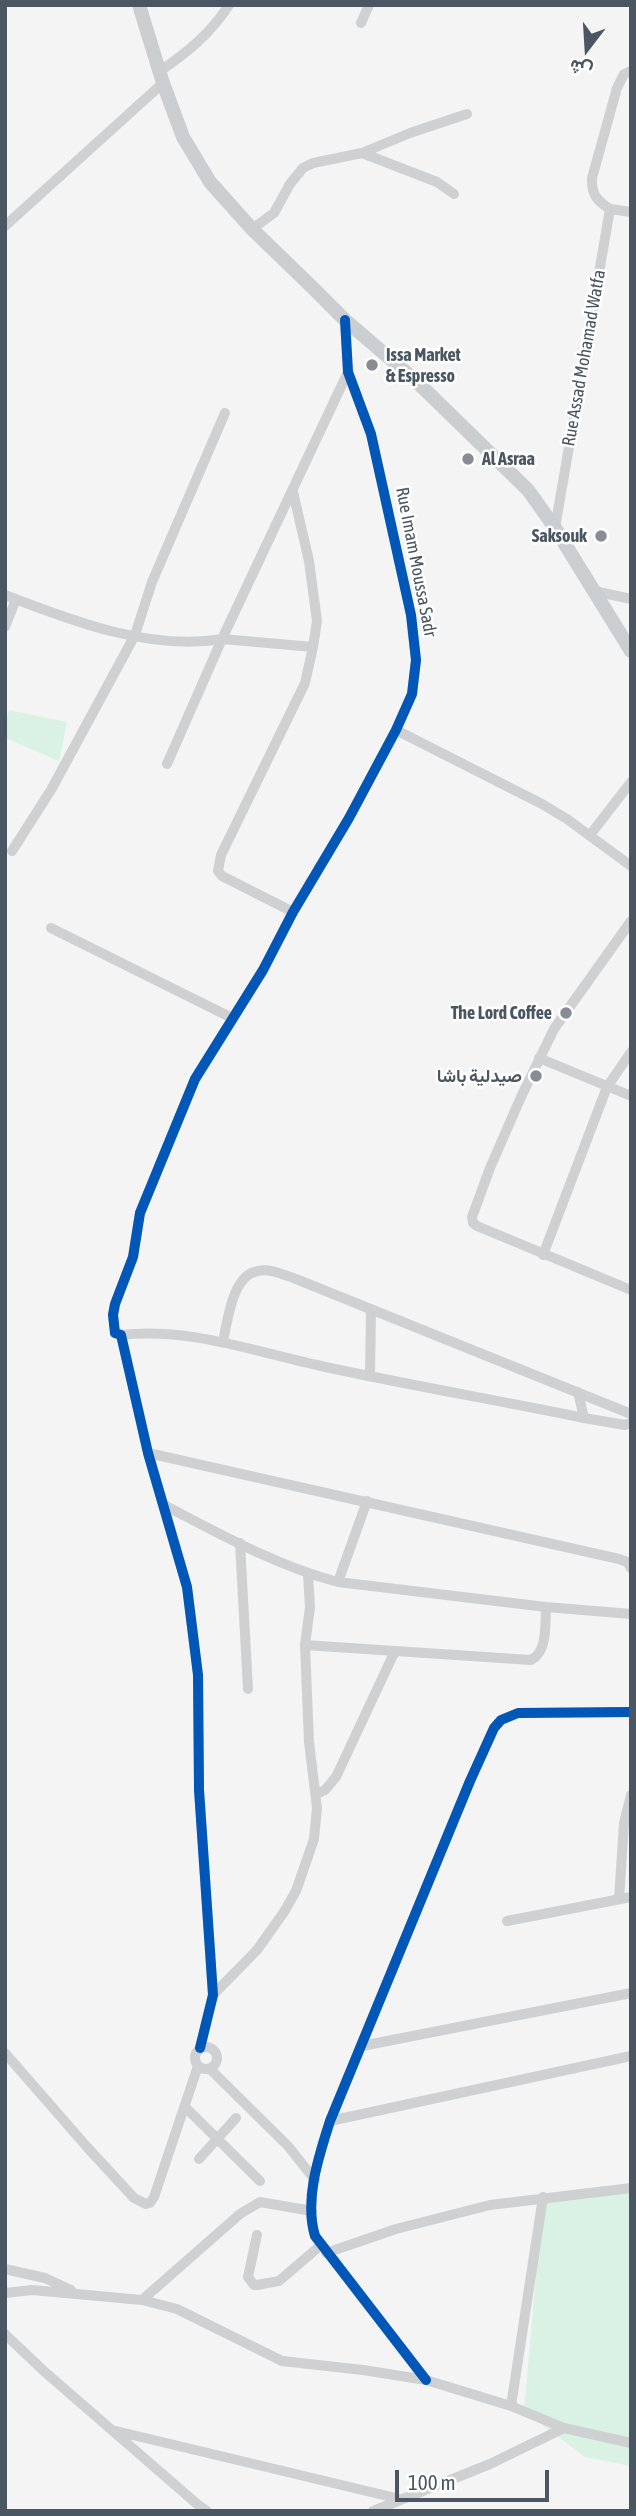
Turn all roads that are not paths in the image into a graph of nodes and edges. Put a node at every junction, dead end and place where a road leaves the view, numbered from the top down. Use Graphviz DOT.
graph roads {
  1 [pos="139,5"];
  2 [pos="229,5"];
  3 [pos="369,5"];
  4 [pos="361,23"];
  5 [pos="631,71"];
  6 [pos="162,77"];
  7 [pos="467,114"];
  8 [pos="362,153"];
  9 [pos="453,194"];
  10 [pos="610,209"];
  11 [pos="631,212"];
  12 [pos="5,226"];
  13 [pos="252,229"];
  14 [pos="345,320"];
  15 [pos="348,372"];
  16 [pos="225,413"];
  17 [pos="293,492"];
  18 [pos="555,528"];
  19 [pos="594,591"];
  20 [pos="11,597"];
  21 [pos="631,599"];
  22 [pos="5,627"];
  23 [pos="135,635"];
  24 [pos="222,639"];
  25 [pos="313,647"];
  26 [pos="631,651"];
  27 [pos="396,730"];
  28 [pos="167,764"];
  29 [pos="631,782"];
  30 [pos="590,835"];
  31 [pos="12,851"];
  32 [pos="631,866"];
  33 [pos="293,912"];
  34 [pos="631,921"];
  35 [pos="51,928"];
  36 [pos="232,1018"];
  37 [pos="631,1052"];
  38 [pos="539,1058"];
  39 [pos="607,1087"];
  40 [pos="631,1096"];
  41 [pos="543,1255"];
  42 [pos="630,1286"];
  43 [pos="371,1309"];
  44 [pos="121,1335"];
  45 [pos="223,1341"];
  46 [pos="370,1375"];
  47 [pos="578,1392"];
  48 [pos="631,1414"];
  49 [pos="584,1418"];
  50 [pos="631,1423"];
  51 [pos="148,1453"];
  52 [pos="367,1501"];
  53 [pos="164,1505"];
  54 [pos="240,1543"];
  55 [pos="631,1567"];
  56 [pos="308,1574"];
  57 [pos="338,1582"];
  58 [pos="546,1607"];
  59 [pos="631,1614"];
  60 [pos="305,1645"];
  61 [pos="395,1651"];
  62 [pos="248,1689"];
  63 [pos="631,1712"];
  64 [pos="316,1794"];
  65 [pos="631,1795"];
  66 [pos="627,1822"];
  67 [pos="631,1896"];
  68 [pos="618,1899"];
  69 [pos="507,1921"];
  70 [pos="631,1993"];
  71 [pos="213,1995"];
  72 [pos="209,2015"];
  73 [pos="362,2046"];
  74 [pos="200,2048"];
  75 [pos="214,2050"];
  76 [pos="5,2053"];
  77 [pos="631,2056"];
  78 [pos="198,2066"];
  79 [pos="210,2069"];
  80 [pos="185,2107"];
  81 [pos="236,2118"];
  82 [pos="330,2121"];
  83 [pos="218,2139"];
  84 [pos="200,2159"];
  85 [pos="315,2180"];
  86 [pos="260,2181"];
  87 [pos="631,2188"];
  88 [pos="543,2197"];
  89 [pos="312,2211"];
  90 [pos="257,2235"];
  91 [pos="323,2249"];
  92 [pos="5,2269"];
  93 [pos="5,2293"];
  94 [pos="76,2293"];
  95 [pos="142,2300"];
  96 [pos="5,2334"];
  97 [pos="426,2380"];
  98 [pos="511,2406"];
  99 [pos="564,2428"];
  100 [pos="116,2431"];
  101 [pos="631,2443"];
  102 [pos="401,2498"];
  103 [pos="207,2511"];
  104 [pos="373,2511"];
  1 -- 6 [label="main road"];
  2 -- 6 [label="street"];
  3 -- 4 [label="street"];
  5 -- 10 [label="street"];
  6 -- 12 [label="street"];
  6 -- 13 [label="main road"];
  7 -- 8 [label="street"];
  8 -- 9 [label="street"];
  8 -- 13 [label="street"];
  10 -- 11 [label="street"];
  10 -- 18 [label="street, Rue Assad Mohamad Watfa"];
  13 -- 14 [label="main road"];
  14 -- 15 [label="street, Rue Imam Moussa Sadr"];
  14 -- 18 [label="main road"];
  15 -- 17 [label="street"];
  15 -- 27 [label="street, Rue Imam Moussa Sadr"];
  16 -- 23 [label="street"];
  17 -- 24 [label="street"];
  17 -- 25 [label="street"];
  18 -- 19 [label="main road"];
  19 -- 21 [label="street"];
  19 -- 26 [label="main road"];
  20 -- 22 [label="street"];
  20 -- 23 [label="street"];
  23 -- 24 [label="street"];
  23 -- 31 [label="street"];
  24 -- 25 [label="street"];
  24 -- 28 [label="street"];
  25 -- 33 [label="street"];
  27 -- 30 [label="street"];
  27 -- 33 [label="street, Rue Imam Moussa Sadr"];
  29 -- 30 [label="street"];
  30 -- 32 [label="street"];
  33 -- 36 [label="street, Rue Imam Moussa Sadr"];
  34 -- 38 [label="street"];
  35 -- 36 [label="street"];
  36 -- 44 [label="street, Rue Imam Moussa Sadr"];
  37 -- 39 [label="street"];
  38 -- 39 [label="street"];
  38 -- 41 [label="street"];
  39 -- 40 [label="street"];
  39 -- 41 [label="street"];
  41 -- 42 [label="street"];
  43 -- 45 [label="street"];
  43 -- 46 [label="street"];
  43 -- 47 [label="street"];
  44 -- 45 [label="street"];
  44 -- 51 [label="street, Rue Imam Moussa Sadr"];
  45 -- 46 [label="street"];
  46 -- 49 [label="street"];
  47 -- 48 [label="street"];
  47 -- 49 [label="street"];
  49 -- 50 [label="street"];
  51 -- 52 [label="street"];
  51 -- 53 [label="street, Rue Imam Moussa Sadr"];
  52 -- 55 [label="street"];
  52 -- 57 [label="street"];
  53 -- 54 [label="street"];
  53 -- 71 [label="street, Rue Imam Moussa Sadr"];
  54 -- 56 [label="street"];
  54 -- 62 [label="street"];
  56 -- 57 [label="street"];
  56 -- 60 [label="street"];
  57 -- 58 [label="street"];
  58 -- 59 [label="street"];
  58 -- 61 [label="street"];
  60 -- 61 [label="street"];
  60 -- 64 [label="street"];
  61 -- 64 [label="street"];
  63 -- 73 [label="street"];
  64 -- 71 [label="street"];
  65 -- 66 [label="street"];
  66 -- 68 [label="street"];
  67 -- 68 [label="street"];
  68 -- 69 [label="street"];
  70 -- 73 [label="street"];
  71 -- 72 [label="street, Rue Imam Moussa Sadr"];
  72 -- 74 [label="street, Rue Imam Moussa Sadr"];
  72 -- 75 [label="street"];
  73 -- 82 [label="street"];
  74 -- 75 [label="street"];
  74 -- 78 [label="street"];
  75 -- 79 [label="street"];
  76 -- 80 [label="street"];
  77 -- 82 [label="street"];
  78 -- 79 [label="street"];
  78 -- 80 [label="street"];
  79 -- 85 [label="street"];
  80 -- 83 [label="street"];
  81 -- 83 [label="street"];
  82 -- 85 [label="street"];
  83 -- 84 [label="street"];
  83 -- 86 [label="street"];
  85 -- 89 [label="street"];
  87 -- 88 [label="street"];
  88 -- 91 [label="street"];
  88 -- 98 [label="street"];
  89 -- 91 [label="street"];
  89 -- 95 [label="street"];
  90 -- 91 [label="street"];
  91 -- 97 [label="street"];
  92 -- 94 [label="street"];
  93 -- 94 [label="street"];
  94 -- 95 [label="street"];
  95 -- 97 [label="street"];
  96 -- 100 [label="street"];
  97 -- 98 [label="street"];
  98 -- 99 [label="street"];
  99 -- 101 [label="street"];
  99 -- 102 [label="street"];
  100 -- 102 [label="street"];
  100 -- 103 [label="street"];
  102 -- 104 [label="street"];
}
